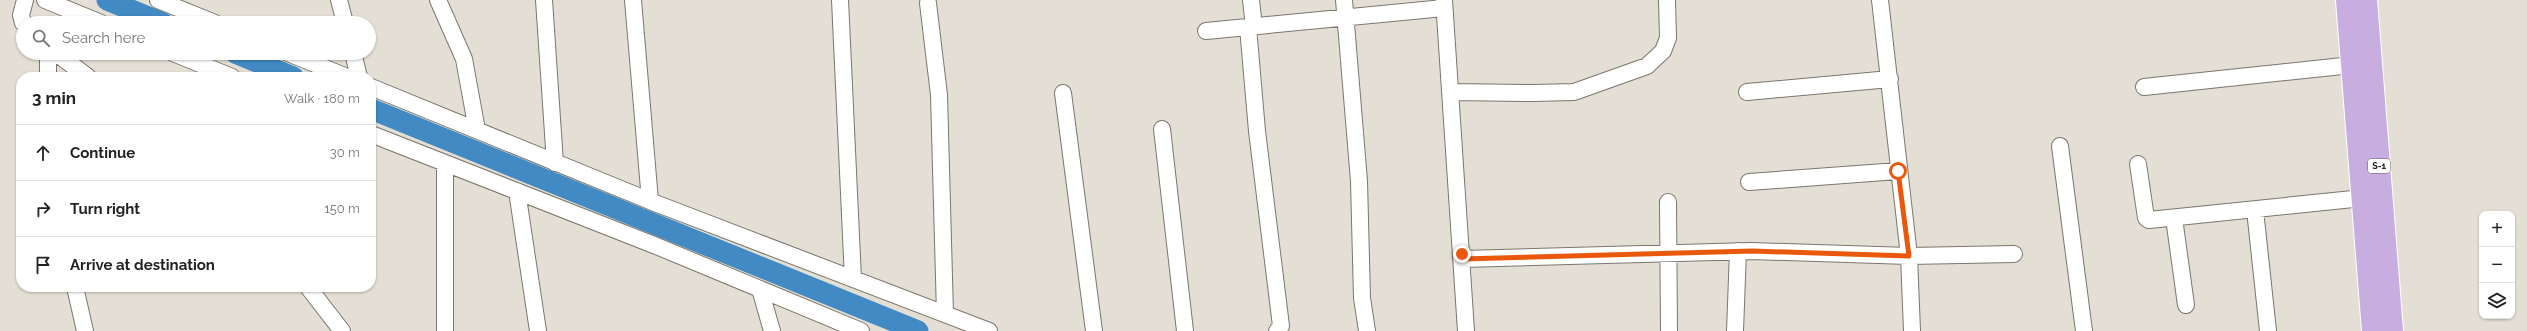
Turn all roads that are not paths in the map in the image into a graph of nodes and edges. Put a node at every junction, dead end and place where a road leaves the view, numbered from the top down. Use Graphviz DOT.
graph roads {
  1 [pos="24,0"];
  2 [pos="45,0"];
  3 [pos="158,0"];
  4 [pos="339,0"];
  5 [pos="438,0"];
  6 [pos="544,0"];
  7 [pos="633,0"];
  8 [pos="840,0"];
  9 [pos="1251,0"];
  10 [pos="1344,0"];
  11 [pos="1667,0"];
  12 [pos="1880,0"];
  13 [pos="2347,0"];
  14 [pos="2366,0"];
  15 [pos="928,4"];
  16 [pos="1444,4"];
  17 [pos="78,6"];
  18 [pos="21,16"];
  19 [pos="92,16"];
  20 [pos="198,16"];
  21 [pos="343,16"];
  22 [pos="1346,18"];
  23 [pos="1251,27"];
  24 [pos="1206,31"];
  25 [pos="48,60"];
  26 [pos="65,60"];
  27 [pos="190,60"];
  28 [pos="305,60"];
  29 [pos="355,60"];
  30 [pos="2352,65"];
  31 [pos="48,72"];
  32 [pos="81,72"];
  33 [pos="220,72"];
  34 [pos="334,72"];
  35 [pos="359,72"];
  36 [pos="1890,80"];
  37 [pos="2144,87"];
  38 [pos="376,89"];
  39 [pos="1451,92"];
  40 [pos="1747,92"];
  41 [pos="1063,93"];
  42 [pos="1162,129"];
  43 [pos="477,130"];
  44 [pos="376,136"];
  45 [pos="2060,146"];
  46 [pos="445,163"];
  47 [pos="555,163"];
  48 [pos="2138,164"];
  49 [pos="1898,171"];
  50 [pos="1749,182"];
  51 [pos="517,191"];
  52 [pos="2363,198"];
  53 [pos="650,201"];
  54 [pos="1668,202"];
  55 [pos="2255,210"];
  56 [pos="2174,218"];
  57 [pos="1738,251"];
  58 [pos="1670,253"];
  59 [pos="2014,254"];
  60 [pos="1909,256"];
  61 [pos="1462,259"];
  62 [pos="853,279"];
  63 [pos="760,289"];
  64 [pos="76,292"];
  65 [pos="312,292"];
  66 [pos="2186,305"];
  67 [pos="945,314"];
  68 [pos="85,331"];
  69 [pos="342,331"];
  70 [pos="445,331"];
  71 [pos="538,331"];
  72 [pos="772,331"];
  73 [pos="861,331"];
  74 [pos="989,331"];
  75 [pos="1094,331"];
  76 [pos="1185,331"];
  77 [pos="1277,331"];
  78 [pos="1367,331"];
  79 [pos="1466,331"];
  80 [pos="1669,331"];
  81 [pos="1736,331"];
  82 [pos="1912,331"];
  83 [pos="2084,331"];
  84 [pos="2268,331"];
  85 [pos="2373,331"];
  86 [pos="2392,331"];
  1 -- 18 [label="street"];
  2 -- 17 [label="street"];
  3 -- 20 [label="street"];
  4 -- 21 [label="street"];
  5 -- 43 [label="street"];
  6 -- 47 [label="street"];
  7 -- 53 [label="street"];
  8 -- 62 [label="street"];
  9 -- 23 [label="street"];
  10 -- 22 [label="street"];
  11 -- 39 [label="street"];
  12 -- 36 [label="street"];
  13 -- 30 [label="main road, S-1"];
  14 -- 86 [label="main road, S-1"];
  15 -- 67 [label="street"];
  16 -- 22 [label="street"];
  16 -- 39 [label="street"];
  17 -- 19 [label="street"];
  22 -- 23 [label="street"];
  22 -- 78 [label="street"];
  23 -- 24 [label="street"];
  23 -- 77 [label="street"];
  25 -- 31 [label="street"];
  26 -- 32 [label="street"];
  27 -- 33 [label="street"];
  28 -- 34 [label="street"];
  29 -- 35 [label="street"];
  30 -- 37 [label="street"];
  30 -- 52 [label="main road, S-1"];
  36 -- 40 [label="street"];
  36 -- 49 [label="street"];
  38 -- 43 [label="street"];
  39 -- 61 [label="street"];
  41 -- 75 [label="street"];
  42 -- 76 [label="street"];
  43 -- 47 [label="street"];
  44 -- 46 [label="street"];
  45 -- 83 [label="street"];
  46 -- 51 [label="street"];
  46 -- 70 [label="street"];
  47 -- 53 [label="street"];
  48 -- 56 [label="street"];
  49 -- 50 [label="street"];
  49 -- 60 [label="street"];
  51 -- 63 [label="street"];
  51 -- 71 [label="street"];
  52 -- 55 [label="street"];
  52 -- 85 [label="main road, S-1"];
  53 -- 62 [label="street"];
  54 -- 58 [label="street"];
  55 -- 56 [label="street"];
  55 -- 84 [label="street"];
  56 -- 66 [label="street"];
  57 -- 58 [label="street"];
  57 -- 60 [label="street"];
  57 -- 81 [label="street"];
  58 -- 61 [label="street"];
  58 -- 80 [label="street"];
  59 -- 60 [label="street"];
  60 -- 82 [label="street"];
  61 -- 79 [label="street"];
  62 -- 67 [label="street"];
  63 -- 72 [label="street"];
  63 -- 73 [label="street"];
  64 -- 68 [label="street"];
  65 -- 69 [label="street"];
  67 -- 74 [label="street"];
}
